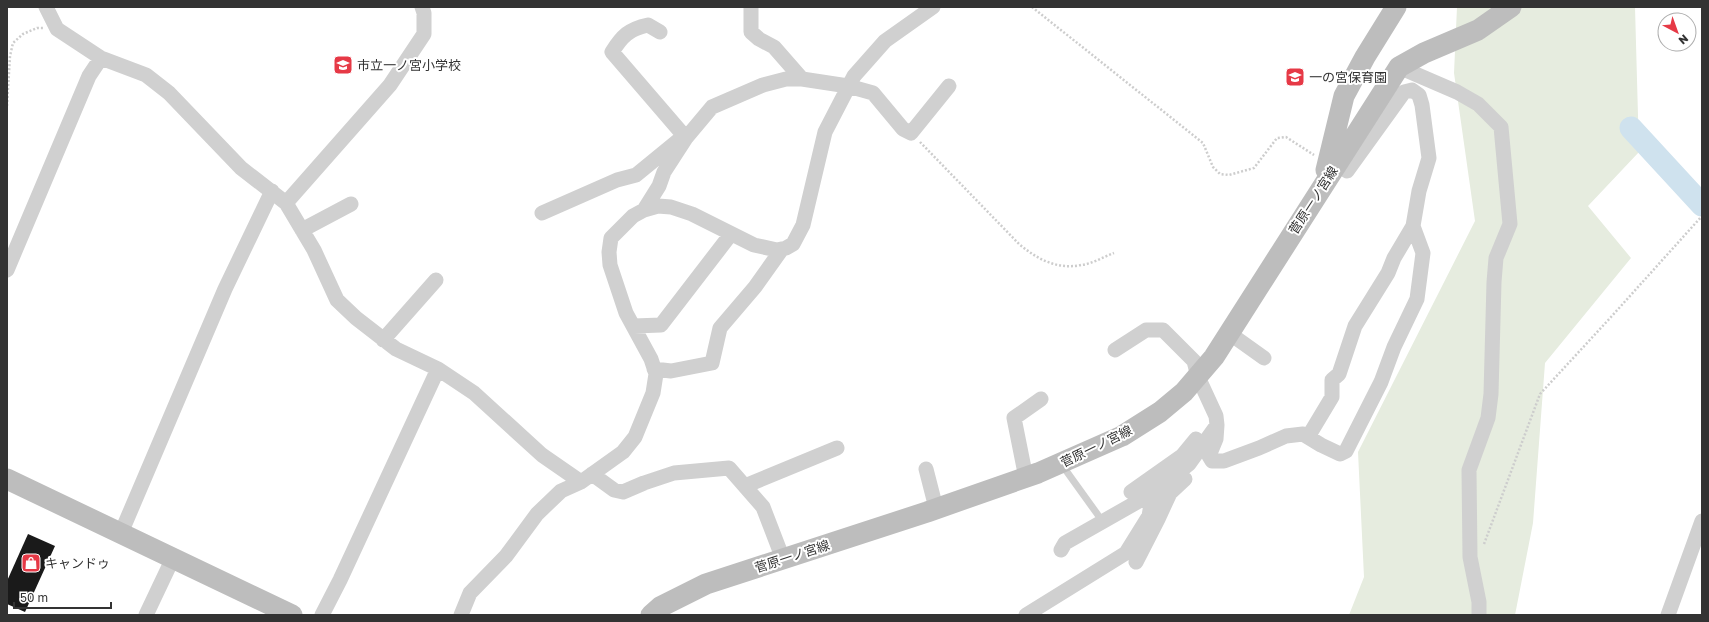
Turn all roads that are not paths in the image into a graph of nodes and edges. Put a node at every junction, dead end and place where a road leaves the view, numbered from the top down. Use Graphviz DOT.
graph roads {
  1 [pos="46,7"];
  2 [pos="422,7"];
  3 [pos="751,7"];
  4 [pos="933,7"];
  5 [pos="1396,7"];
  6 [pos="1511,7"];
  7 [pos="660,32"];
  8 [pos="101,58"];
  9 [pos="1399,67"];
  10 [pos="802,79"];
  11 [pos="848,86"];
  12 [pos="949,86"];
  13 [pos="685,137"];
  14 [pos="667,168"];
  15 [pos="1329,171"];
  16 [pos="636,175"];
  17 [pos="272,192"];
  18 [pos="286,203"];
  19 [pos="351,204"];
  20 [pos="644,210"];
  21 [pos="542,213"];
  22 [pos="1413,226"];
  23 [pos="302,230"];
  24 [pos="731,234"];
  25 [pos="782,249"];
  26 [pos="7,270"];
  27 [pos="436,280"];
  28 [pos="634,326"];
  29 [pos="1229,333"];
  30 [pos="383,340"];
  31 [pos="1115,350"];
  32 [pos="1264,358"];
  33 [pos="438,369"];
  34 [pos="654,369"];
  35 [pos="1198,377"];
  36 [pos="1041,399"];
  37 [pos="1216,420"];
  38 [pos="1308,437"];
  39 [pos="837,448"];
  40 [pos="1209,456"];
  41 [pos="1061,463"];
  42 [pos="926,469"];
  43 [pos="587,478"];
  44 [pos="1026,478"];
  45 [pos="7,479"];
  46 [pos="745,486"];
  47 [pos="1131,492"];
  48 [pos="1153,493"];
  49 [pos="936,508"];
  50 [pos="1098,515"];
  51 [pos="1702,521"];
  52 [pos="121,533"];
  53 [pos="1061,550"];
  54 [pos="173,558"];
  55 [pos="783,559"];
  56 [pos="1136,562"];
  57 [pos="146,615"];
  58 [pos="292,615"];
  59 [pos="322,615"];
  60 [pos="460,615"];
  61 [pos="651,615"];
  62 [pos="1026,615"];
  63 [pos="1479,615"];
  64 [pos="1668,615"];
  1 -- 8 [label="street"];
  2 -- 18 [label="street"];
  3 -- 10 [label="street"];
  4 -- 11 [label="street"];
  5 -- 15 [label="main road"];
  6 -- 9 [label="main road"];
  7 -- 13 [label="street"];
  8 -- 17 [label="street"];
  8 -- 26 [label="street"];
  9 -- 15 [label="main road, 菅原一ノ宮線"];
  9 -- 63 [label="street"];
  10 -- 11 [label="street"];
  10 -- 13 [label="street"];
  11 -- 12 [label="street"];
  11 -- 25 [label="street"];
  13 -- 14 [label="street"];
  13 -- 16 [label="street"];
  14 -- 16 [label="street"];
  14 -- 20 [label="street"];
  15 -- 22 [label="street"];
  15 -- 29 [label="main road, 菅原一ノ宮線"];
  16 -- 21 [label="street"];
  17 -- 18 [label="street"];
  17 -- 52 [label="street"];
  18 -- 23 [label="street"];
  19 -- 23 [label="street"];
  20 -- 24 [label="street"];
  20 -- 28 [label="street"];
  22 -- 38 [label="street"];
  22 -- 38 [label="street"];
  23 -- 30 [label="street"];
  24 -- 25 [label="street"];
  24 -- 28 [label="street"];
  25 -- 34 [label="street"];
  27 -- 30 [label="street"];
  28 -- 34 [label="street"];
  29 -- 32 [label="street"];
  29 -- 35 [label="main road, 菅原一ノ宮線"];
  30 -- 33 [label="street"];
  31 -- 35 [label="street"];
  33 -- 43 [label="street"];
  33 -- 59 [label="street"];
  34 -- 43 [label="street"];
  35 -- 37 [label="street"];
  35 -- 41 [label="main road, 菅原一ノ宮線"];
  36 -- 44 [label="street"];
  37 -- 40 [label="street"];
  37 -- 47 [label="street"];
  37 -- 48 [label="street"];
  38 -- 40 [label="street"];
  39 -- 46 [label="street"];
  40 -- 56 [label="street"];
  41 -- 44 [label="main road, 菅原一ノ宮線"];
  41 -- 50 [label="lane"];
  42 -- 49 [label="street"];
  43 -- 46 [label="street"];
  43 -- 60 [label="street"];
  44 -- 49 [label="main road, 菅原一ノ宮線"];
  45 -- 52 [label="main road"];
  46 -- 55 [label="street"];
  48 -- 53 [label="street"];
  48 -- 62 [label="street"];
  49 -- 55 [label="main road, 菅原一ノ宮線"];
  51 -- 64 [label="street"];
  52 -- 54 [label="main road"];
  54 -- 57 [label="street"];
  54 -- 58 [label="main road"];
  55 -- 61 [label="main road, 菅原一ノ宮線"];
}
